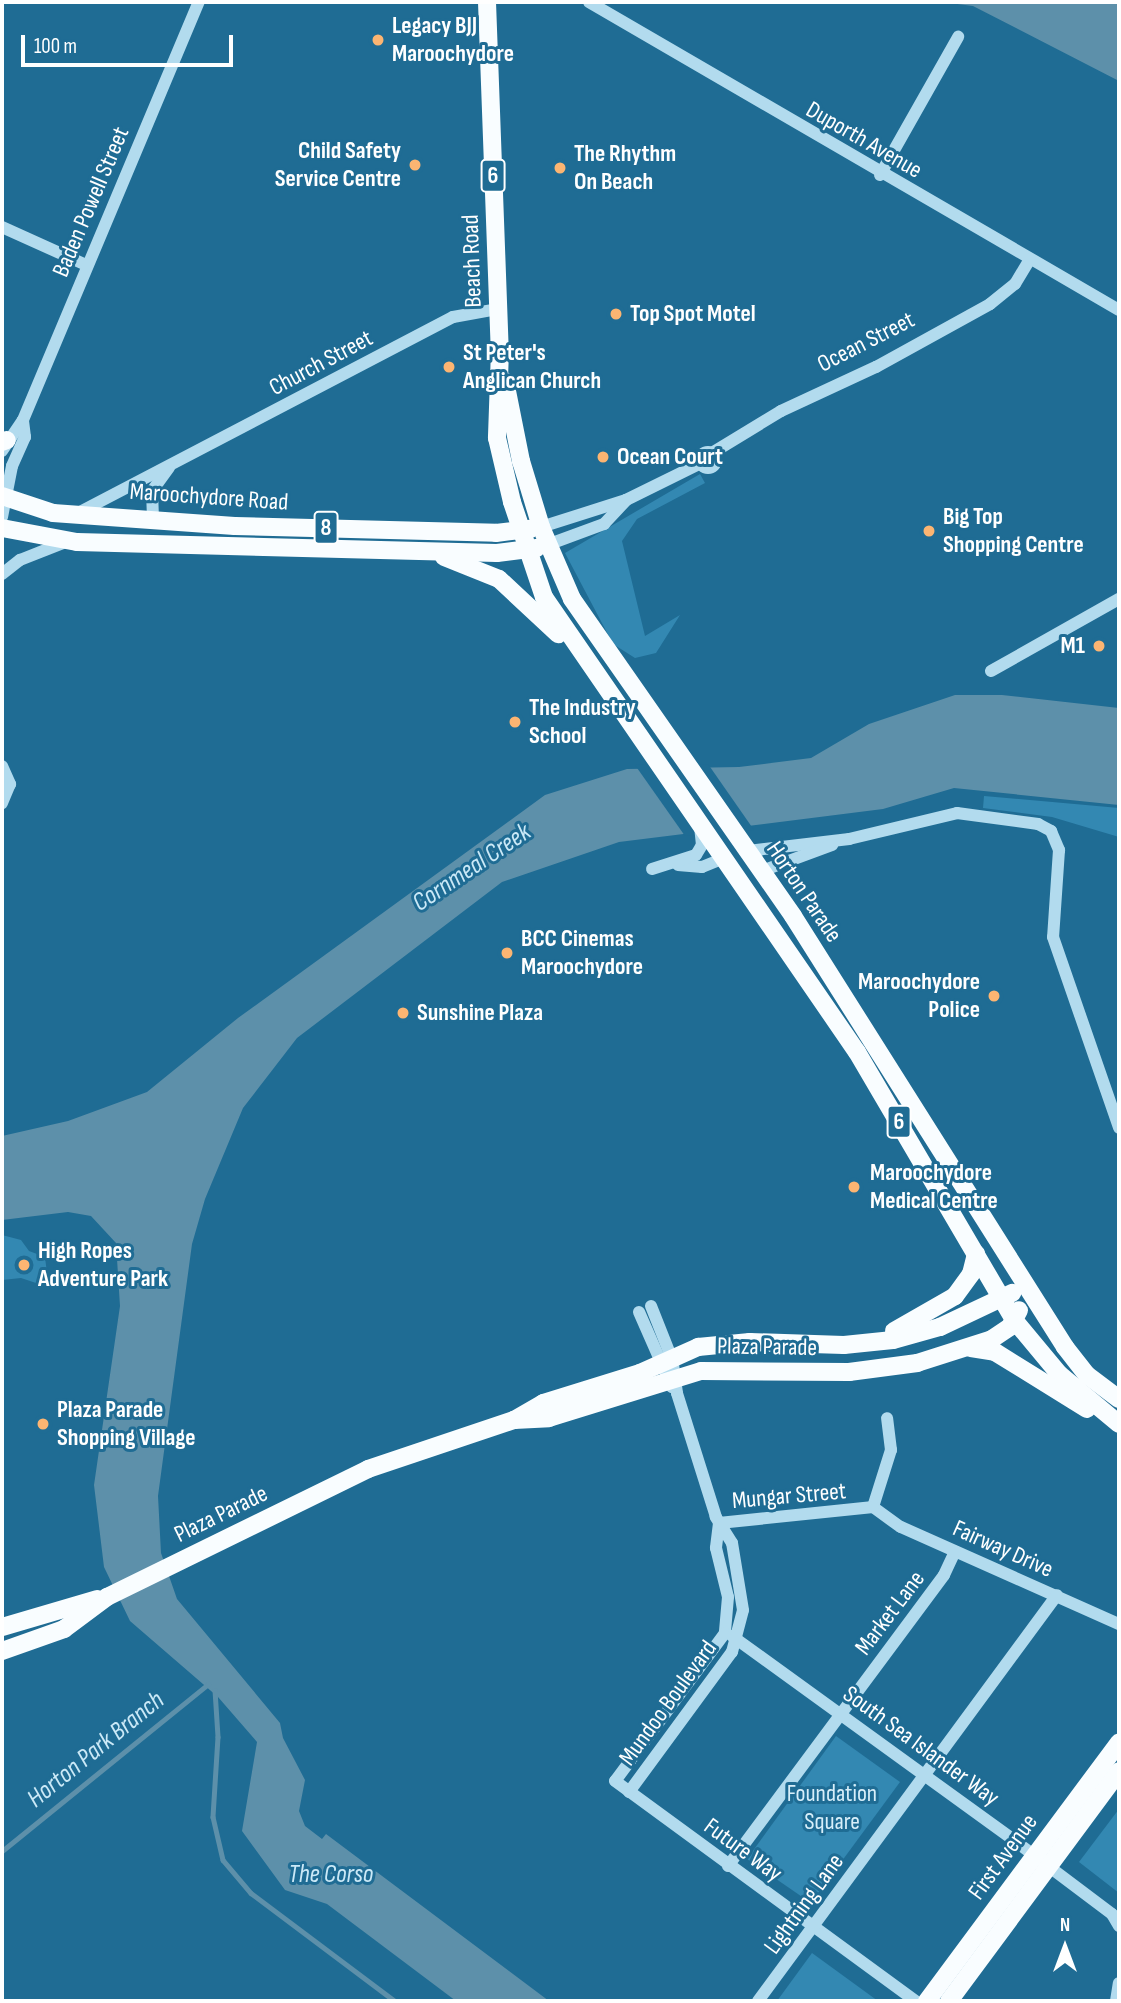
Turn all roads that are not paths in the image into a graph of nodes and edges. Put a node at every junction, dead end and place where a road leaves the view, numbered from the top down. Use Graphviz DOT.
graph roads {
  1 [pos="199,2"];
  2 [pos="487,2"];
  3 [pos="589,2"];
  4 [pos="958,37"];
  5 [pos="880,174"];
  6 [pos="2,227"];
  7 [pos="1030,259"];
  8 [pos="86,265"];
  9 [pos="498,309"];
  10 [pos="1119,310"];
  11 [pos="500,350"];
  12 [pos="23,420"];
  13 [pos="4,444"];
  14 [pos="169,468"];
  15 [pos="4,497"];
  16 [pos="626,500"];
  17 [pos="76,514"];
  18 [pos="2,517"];
  19 [pos="153,519"];
  20 [pos="541,527"];
  21 [pos="2,528"];
  22 [pos="521,531"];
  23 [pos="68,541"];
  24 [pos="547,545"];
  25 [pos="527,550"];
  26 [pos="412,551"];
  27 [pos="2,574"];
  28 [pos="1119,599"];
  29 [pos="578,653"];
  30 [pos="990,671"];
  31 [pos="633,687"];
  32 [pos="625,720"];
  33 [pos="2,766"];
  34 [pos="2,803"];
  35 [pos="702,831"];
  36 [pos="734,832"];
  37 [pos="846,839"];
  38 [pos="748,851"];
  39 [pos="724,858"];
  40 [pos="669,864"];
  41 [pos="652,869"];
  42 [pos="762,871"];
  43 [pos="1119,1128"];
  44 [pos="976,1254"];
  45 [pos="1024,1288"];
  46 [pos="1002,1298"];
  47 [pos="645,1309"];
  48 [pos="1015,1321"];
  49 [pos="856,1345"];
  50 [pos="967,1349"];
  51 [pos="665,1362"];
  52 [pos="674,1384"];
  53 [pos="1119,1399"];
  54 [pos="887,1418"];
  55 [pos="514,1420"];
  56 [pos="1115,1421"];
  57 [pos="873,1507"];
  58 [pos="719,1524"];
  59 [pos="955,1551"];
  60 [pos="1057,1595"];
  61 [pos="107,1597"];
  62 [pos="1119,1624"];
  63 [pos="2,1627"];
  64 [pos="731,1635"];
  65 [pos="2,1651"];
  66 [pos="841,1713"];
  67 [pos="1119,1742"];
  68 [pos="1119,1771"];
  69 [pos="926,1775"];
  70 [pos="615,1781"];
  71 [pos="629,1792"];
  72 [pos="1042,1861"];
  73 [pos="729,1866"];
  74 [pos="1119,1926"];
  75 [pos="813,1927"];
  76 [pos="1119,1983"];
  77 [pos="758,2001"];
  78 [pos="916,2001"];
  79 [pos="927,2001"];
  80 [pos="948,2001"];
  81 [pos="1116,2001"];
  1 -- 8 [label="street, Baden Powell Street"];
  2 -- 9 [label="main road, Beach Road / 6"];
  3 -- 5 [label="street, Duporth Avenue"];
  4 -- 5 [label="street"];
  5 -- 7 [label="street, Duporth Avenue"];
  6 -- 8 [label="street"];
  7 -- 10 [label="street, Duporth Avenue"];
  7 -- 16 [label="street, Ocean Street"];
  8 -- 12 [label="street, Baden Powell Street"];
  9 -- 11 [label="main road, Beach Road / 6"];
  9 -- 14 [label="street, Church Street"];
  11 -- 20 [label="main road, Beach Road / 6"];
  11 -- 22 [label="main road, Beach Road / 6"];
  12 -- 13 [label="street, Baden Powell Street"];
  12 -- 15 [label="street, Baden Powell Street"];
  14 -- 17 [label="street, Church Street"];
  14 -- 19 [label="street"];
  15 -- 17 [label="main road, Maroochydore Road / 8"];
  15 -- 18 [label="street, Baden Powell Street"];
  16 -- 20 [label="street"];
  16 -- 24 [label="street"];
  17 -- 19 [label="main road, Maroochydore Road / 8"];
  19 -- 22 [label="main road, Maroochydore Road / 8"];
  20 -- 22 [label="main road, Maroochydore Road / 8"];
  20 -- 24 [label="main road, Horton Parade / 6"];
  21 -- 23 [label="main road, Maroochydore Road / 8"];
  22 -- 25 [label="main road, Beach Road / 6"];
  23 -- 26 [label="main road, Maroochydore Road / 8"];
  23 -- 27 [label="street"];
  24 -- 25 [label="main road, 8"];
  24 -- 31 [label="main road, Horton Parade / 6"];
  25 -- 26 [label="main road, Maroochydore Road / 8"];
  25 -- 29 [label="main road, Horton Parade / 6"];
  26 -- 29 [label="main road"];
  28 -- 30 [label="street"];
  29 -- 32 [label="main road, Horton Parade / 6"];
  31 -- 32 [label="main road"];
  31 -- 36 [label="main road, Horton Parade / 6"];
  32 -- 35 [label="main road, Horton Parade / 6"];
  33 -- 34 [label="street"];
  35 -- 39 [label="main road, Horton Parade / 6"];
  35 -- 40 [label="street"];
  36 -- 38 [label="main road, Horton Parade / 6"];
  36 -- 39 [label="main road"];
  37 -- 38 [label="street"];
  37 -- 42 [label="street"];
  37 -- 43 [label="street"];
  38 -- 39 [label="main road"];
  38 -- 42 [label="main road, Horton Parade / 6"];
  39 -- 40 [label="street"];
  39 -- 42 [label="main road"];
  39 -- 44 [label="main road, Horton Parade / 6"];
  40 -- 41 [label="street"];
  42 -- 45 [label="main road, Horton Parade / 6"];
  44 -- 46 [label="main road, Horton Parade / 6"];
  44 -- 49 [label="main road"];
  45 -- 46 [label="main road, Plaza Parade"];
  45 -- 48 [label="main road"];
  45 -- 53 [label="main road, 6"];
  46 -- 48 [label="main road, 6"];
  46 -- 49 [label="main road, Plaza Parade"];
  47 -- 51 [label="street, Mungar Street"];
  48 -- 50 [label="main road, Plaza Parade"];
  48 -- 56 [label="main road, 6"];
  49 -- 51 [label="main road, Plaza Parade"];
  50 -- 52 [label="main road, Plaza Parade"];
  50 -- 56 [label="main road"];
  51 -- 52 [label="street, Mungar Street"];
  51 -- 55 [label="main road, Plaza Parade"];
  52 -- 55 [label="main road, Plaza Parade"];
  52 -- 58 [label="street, Mungar Street"];
  54 -- 57 [label="street"];
  55 -- 61 [label="main road, Plaza Parade"];
  57 -- 58 [label="street, Mungar Street"];
  57 -- 59 [label="street, Fairway Drive"];
  58 -- 64 [label="street"];
  59 -- 60 [label="street, Fairway Drive"];
  59 -- 66 [label="street, Market Lane"];
  60 -- 62 [label="street, Fairway Drive"];
  60 -- 69 [label="street, Lightning Lane"];
  61 -- 63 [label="main road, Plaza Parade"];
  61 -- 65 [label="main road, Plaza Parade"];
  64 -- 66 [label="street, South Sea Islander Way"];
  64 -- 70 [label="street, Mundoo Boulevard"];
  64 -- 71 [label="street, Mundoo Boulevard"];
  66 -- 69 [label="street, South Sea Islander Way"];
  66 -- 73 [label="street, Market Lane"];
  67 -- 72 [label="main road, First Avenue"];
  68 -- 72 [label="main road, First Avenue"];
  69 -- 72 [label="street, South Sea Islander Way"];
  69 -- 75 [label="street, Lightning Lane"];
  70 -- 71 [label="street, Future Way"];
  71 -- 73 [label="street, Future Way"];
  72 -- 74 [label="street, South Sea Islander Way"];
  72 -- 79 [label="main road, First Avenue"];
  72 -- 80 [label="main road, First Avenue"];
  73 -- 75 [label="street, Future Way"];
  75 -- 77 [label="street, Lightning Lane"];
  75 -- 78 [label="street, Future Way"];
  76 -- 81 [label="street"];
}
